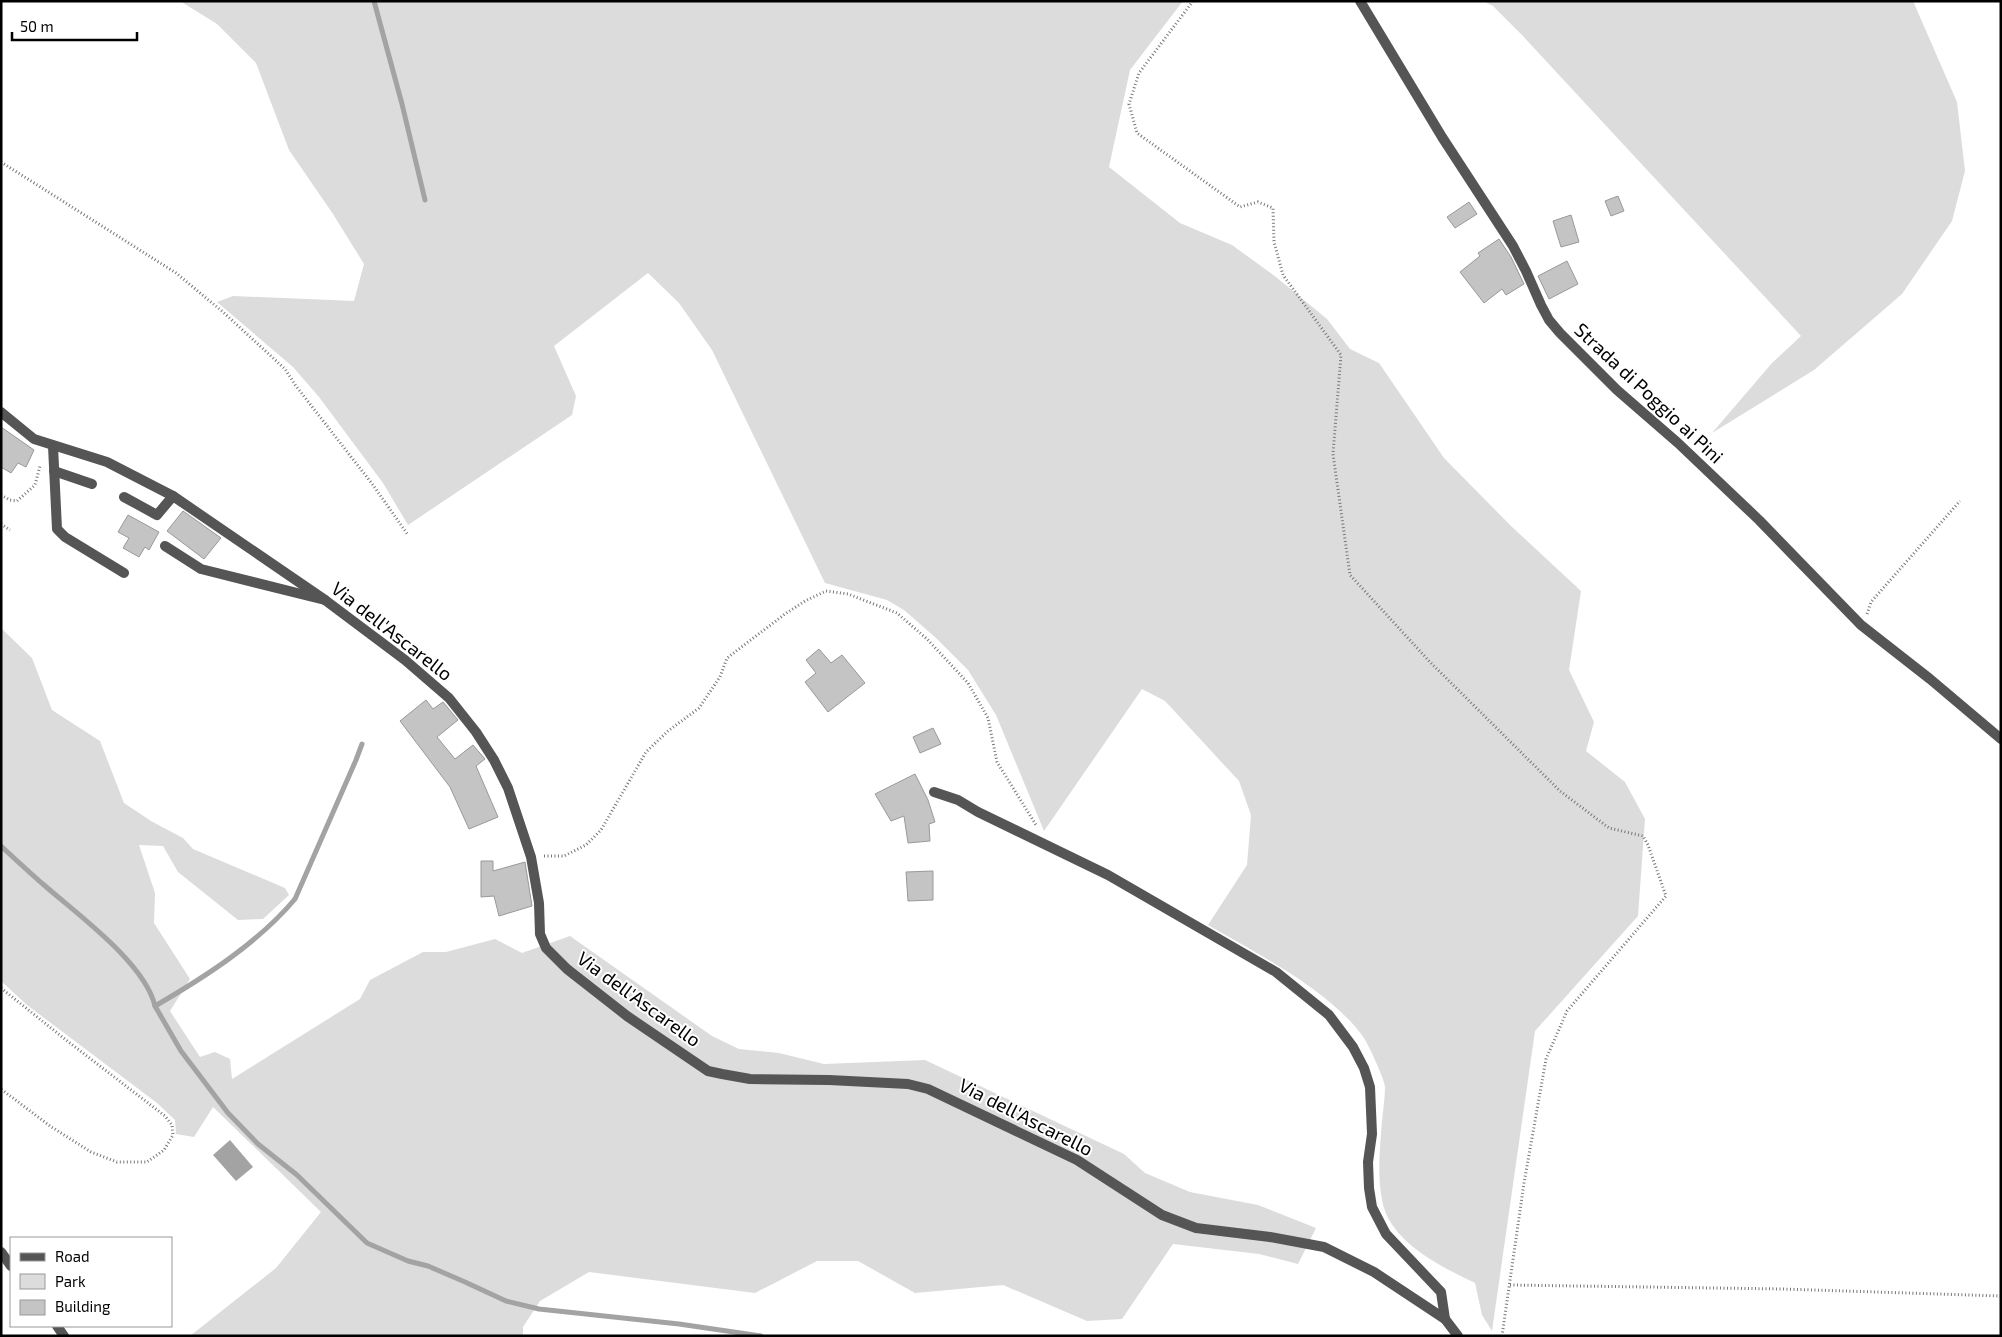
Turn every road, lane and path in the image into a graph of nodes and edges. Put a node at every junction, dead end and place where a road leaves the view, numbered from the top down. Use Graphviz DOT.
graph roads {
  1 [pos="1193,1"];
  2 [pos="1360,1"];
  3 [pos="1,162"];
  4 [pos="1,412"];
  5 [pos="50,445"];
  6 [pos="54,471"];
  7 [pos="92,484"];
  8 [pos="1,495"];
  9 [pos="173,496"];
  10 [pos="124,497"];
  11 [pos="1960,501"];
  12 [pos="1,524"];
  13 [pos="10,530"];
  14 [pos="408,535"];
  15 [pos="165,546"];
  16 [pos="124,573"];
  17 [pos="325,600"];
  18 [pos="1864,627"];
  19 [pos="2001,740"];
  20 [pos="934,792"];
  21 [pos="1052,847"];
  22 [pos="531,857"];
  23 [pos="1,988"];
  24 [pos="1,1089"];
  25 [pos="1,1252"];
  26 [pos="10,1265"];
  27 [pos="1510,1285"];
  28 [pos="2001,1296"];
  29 [pos="1445,1319"];
  30 [pos="1458,1336"];
  31 [pos="1502,1336"];
  1 -- 27 [label="path"];
  2 -- 18 [label="street, Strada di Poggio ai Pini"];
  3 -- 14 [label="path"];
  4 -- 5 [label="street, Via dell'Ascarello"];
  5 -- 6 [label="street"];
  5 -- 8 [label="path"];
  5 -- 9 [label="street, Via dell'Ascarello"];
  6 -- 7 [label="street"];
  6 -- 16 [label="street"];
  9 -- 10 [label="street"];
  9 -- 17 [label="street, Via dell'Ascarello"];
  11 -- 18 [label="path"];
  12 -- 13 [label="path"];
  15 -- 17 [label="street"];
  17 -- 22 [label="street, Via dell'Ascarello"];
  18 -- 19 [label="street, Strada di Poggio ai Pini"];
  20 -- 21 [label="street"];
  21 -- 22 [label="path"];
  21 -- 29 [label="street"];
  22 -- 29 [label="street, Via dell'Ascarello"];
  23 -- 24 [label="path"];
  25 -- 26 [label="street"];
  27 -- 28 [label="path"];
  27 -- 31 [label="path"];
  29 -- 30 [label="street, Via dell'Ascarello"];
}
